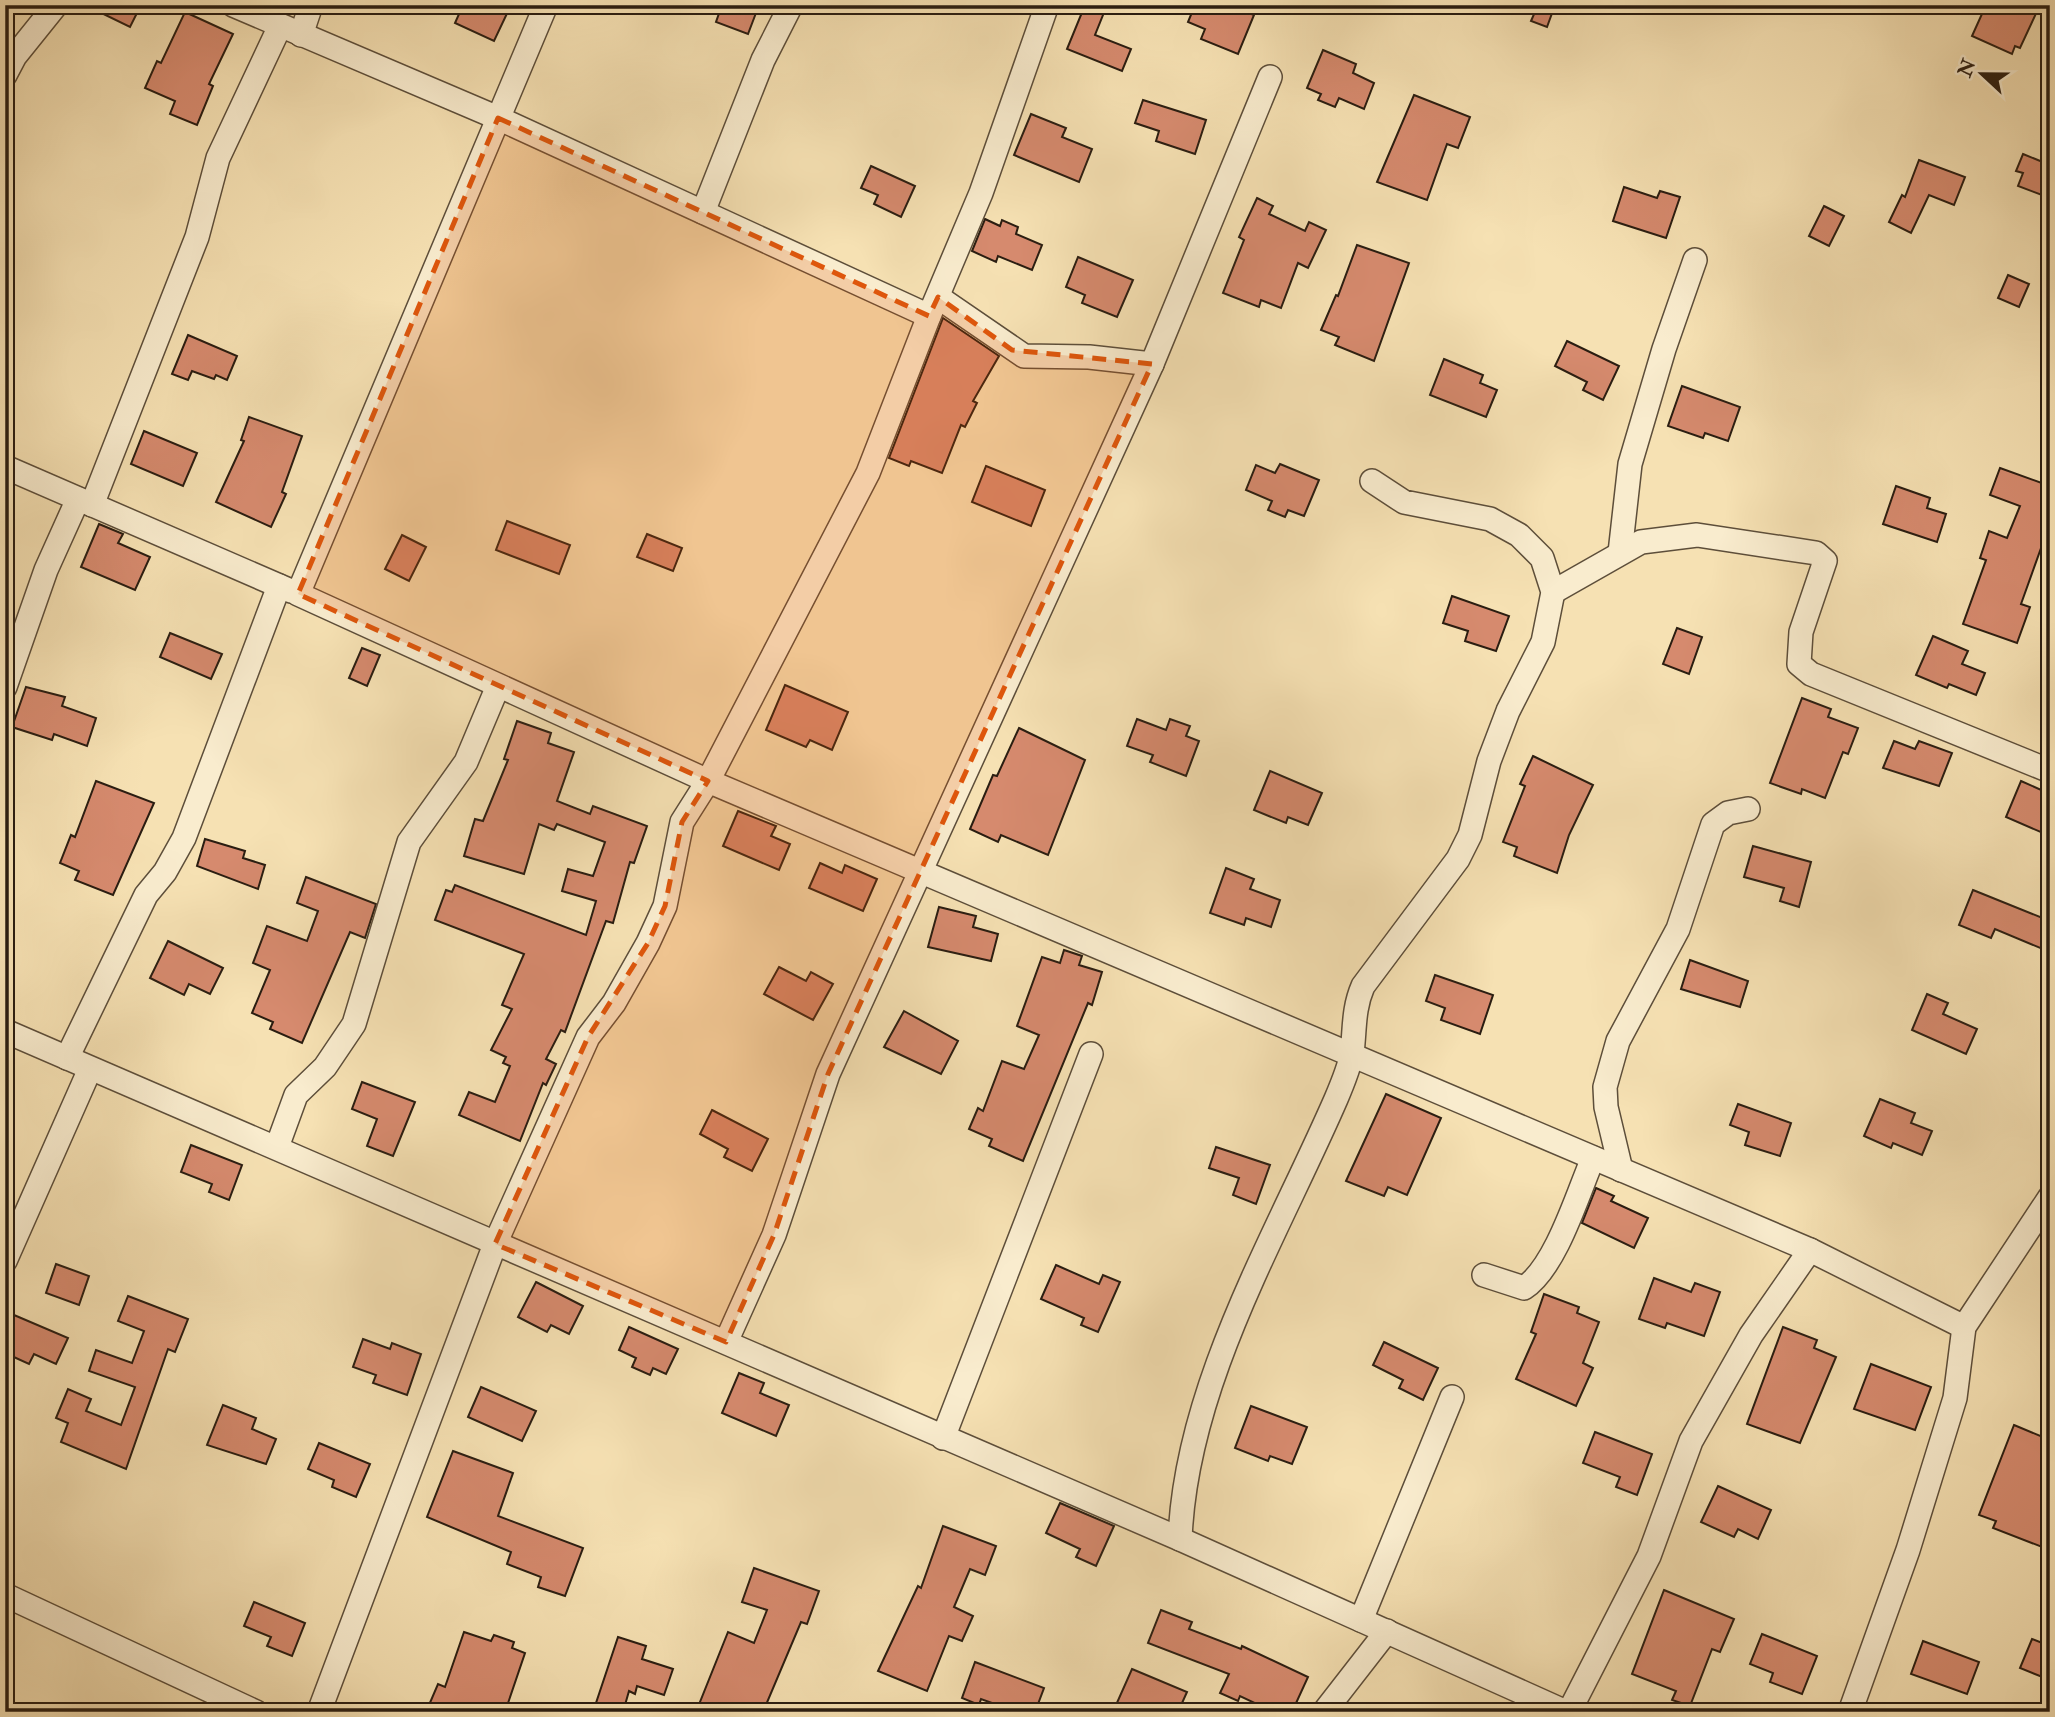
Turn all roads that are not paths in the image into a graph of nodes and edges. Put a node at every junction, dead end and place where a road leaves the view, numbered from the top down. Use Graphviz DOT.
graph roads {
  1 [pos="56,5"];
  2 [pos="233,5"];
  3 [pos="311,5"];
  4 [pos="546,5"];
  5 [pos="790,5"];
  6 [pos="1046,5"];
  7 [pos="290,30"];
  8 [pos="5,75"];
  9 [pos="1270,77"];
  10 [pos="498,118"];
  11 [pos="703,212"];
  12 [pos="1695,260"];
  13 [pos="933,306"];
  14 [pos="1152,364"];
  15 [pos="5,467"];
  16 [pos="1372,481"];
  17 [pos="85,502"];
  18 [pos="1620,553"];
  19 [pos="289,590"];
  20 [pos="1553,592"];
  21 [pos="498,686"];
  22 [pos="5,687"];
  23 [pos="2050,771"];
  24 [pos="708,781"];
  25 [pos="1748,809"];
  26 [pos="923,871"];
  27 [pos="5,1031"];
  28 [pos="1091,1054"];
  29 [pos="1351,1056"];
  30 [pos="67,1058"];
  31 [pos="90,1069"];
  32 [pos="277,1147"];
  33 [pos="1593,1158"];
  34 [pos="1622,1170"];
  35 [pos="2050,1197"];
  36 [pos="495,1244"];
  37 [pos="1810,1250"];
  38 [pos="5,1261"];
  39 [pos="1485,1275"];
  40 [pos="1964,1327"];
  41 [pos="726,1342"];
  42 [pos="1452,1398"];
  43 [pos="943,1438"];
  44 [pos="1180,1539"];
  45 [pos="7,1600"];
  46 [pos="1361,1620"];
  47 [pos="1387,1632"];
  48 [pos="256,1712"];
  49 [pos="319,1712"];
  50 [pos="1324,1712"];
  51 [pos="1567,1712"];
  52 [pos="1850,1712"];
  1 -- 8 [label="street"];
  2 -- 7 [label="street"];
  3 -- 7 [label="street"];
  4 -- 10 [label="street"];
  5 -- 11 [label="street"];
  6 -- 13 [label="street"];
  7 -- 10 [label="street"];
  7 -- 17 [label="street"];
  9 -- 14 [label="street"];
  10 -- 11 [label="street"];
  10 -- 19 [label="street"];
  11 -- 13 [label="street"];
  12 -- 18 [label="street"];
  13 -- 14 [label="street"];
  13 -- 24 [label="street"];
  14 -- 26 [label="street"];
  15 -- 17 [label="street"];
  16 -- 20 [label="street"];
  17 -- 19 [label="street"];
  17 -- 22 [label="street"];
  18 -- 20 [label="street"];
  18 -- 23 [label="street"];
  19 -- 21 [label="street"];
  19 -- 30 [label="street"];
  20 -- 29 [label="street"];
  21 -- 24 [label="street"];
  21 -- 32 [label="street"];
  24 -- 26 [label="street"];
  24 -- 36 [label="street"];
  25 -- 34 [label="street"];
  26 -- 29 [label="street"];
  26 -- 41 [label="street"];
  27 -- 30 [label="street"];
  28 -- 43 [label="street"];
  29 -- 33 [label="street"];
  29 -- 44 [label="street"];
  30 -- 31 [label="street"];
  31 -- 32 [label="street"];
  31 -- 38 [label="street"];
  32 -- 36 [label="street"];
  33 -- 34 [label="street"];
  33 -- 39 [label="street"];
  34 -- 37 [label="street"];
  35 -- 40 [label="street"];
  36 -- 41 [label="street"];
  36 -- 49 [label="street"];
  37 -- 40 [label="street"];
  37 -- 51 [label="street"];
  40 -- 52 [label="street"];
  41 -- 43 [label="street"];
  42 -- 46 [label="street"];
  43 -- 44 [label="street"];
  44 -- 46 [label="street"];
  45 -- 48 [label="street"];
  46 -- 47 [label="street"];
  47 -- 50 [label="street"];
  47 -- 51 [label="street"];
}
